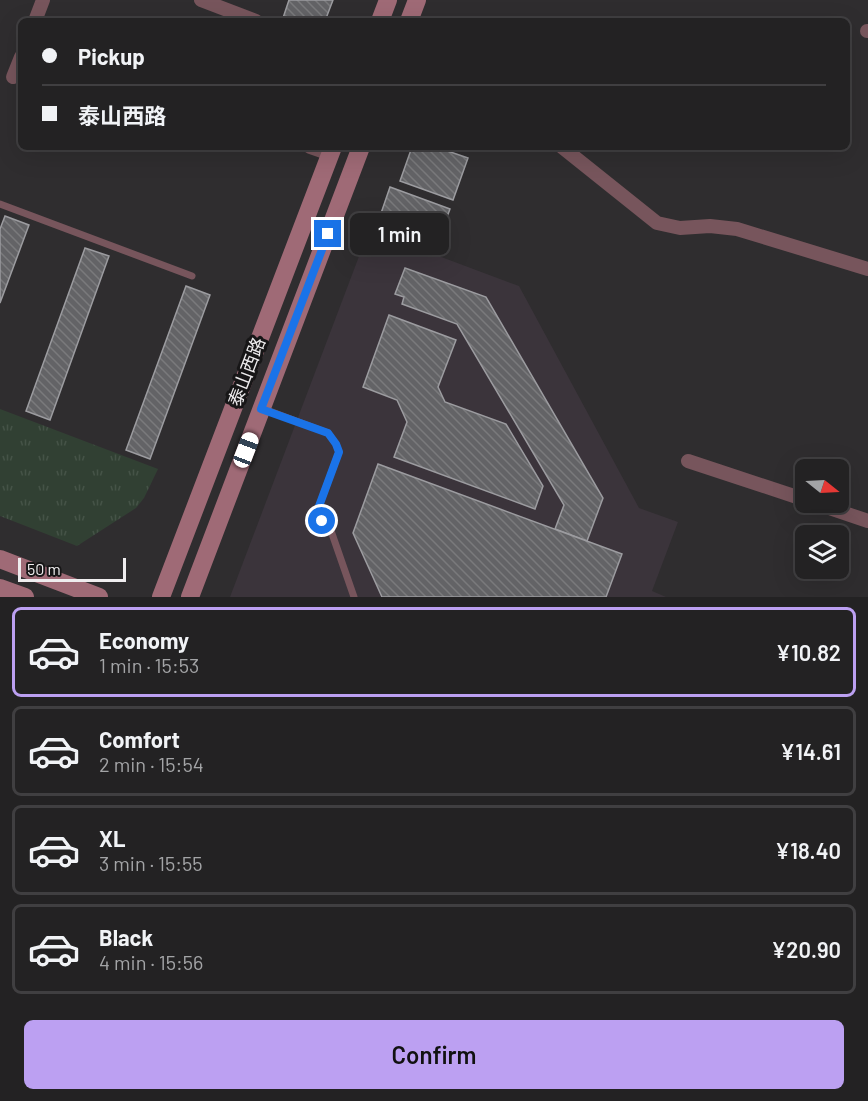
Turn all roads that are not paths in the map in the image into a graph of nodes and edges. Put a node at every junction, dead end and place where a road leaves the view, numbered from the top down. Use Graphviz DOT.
graph roads {
  1 [pos="43,0"];
  2 [pos="201,0"];
  3 [pos="388,0"];
  4 [pos="417,0"];
  5 [pos="36,18"];
  6 [pos="248,18"];
  7 [pos="381,18"];
  8 [pos="410,18"];
  9 [pos="18,64"];
  10 [pos="13,76"];
  11 [pos="360,150"];
  12 [pos="566,150"];
  13 [pos="331,151"];
  14 [pos="0,204"];
  15 [pos="868,269"];
  16 [pos="192,276"];
  17 [pos="261,409"];
  18 [pos="688,461"];
  19 [pos="795,496"];
  20 [pos="844,513"];
  21 [pos="868,521"];
  22 [pos="0,559"];
  23 [pos="0,588"];
  24 [pos="25,597"];
  25 [pos="99,597"];
  26 [pos="162,597"];
  27 [pos="190,597"];
  28 [pos="354,597"];
  1 -- 5 [label="street"];
  2 -- 6 [label="street"];
  3 -- 7 [label="main road"];
  4 -- 8 [label="main road"];
  9 -- 10 [label="street"];
  11 -- 17 [label="main road, 泰山西路"];
  12 -- 15 [label="street"];
  13 -- 26 [label="main road, 泰山西路"];
  14 -- 16 [label="lane"];
  17 -- 27 [label="main road, 泰山西路"];
  17 -- 28 [label="lane"];
  18 -- 19 [label="street"];
  20 -- 21 [label="street"];
  22 -- 25 [label="main road"];
  23 -- 24 [label="main road"];
}
